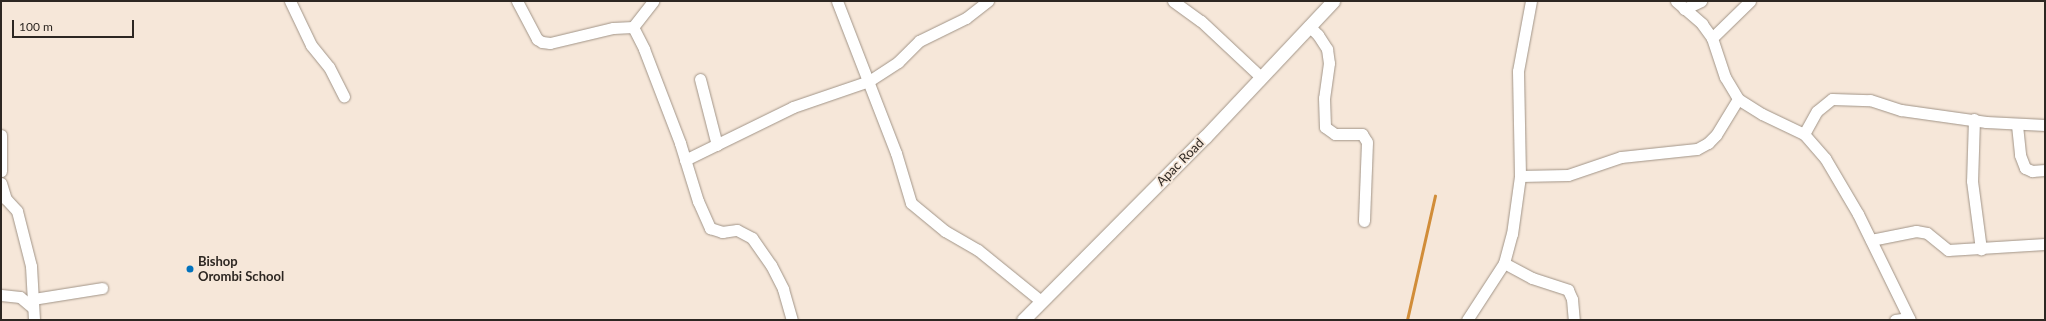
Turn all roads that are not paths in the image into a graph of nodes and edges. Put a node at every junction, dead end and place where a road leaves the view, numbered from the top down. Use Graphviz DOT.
graph roads {
  1 [pos="290,1"];
  2 [pos="517,1"];
  3 [pos="653,1"];
  4 [pos="837,1"];
  5 [pos="988,1"];
  6 [pos="1174,1"];
  7 [pos="1333,1"];
  8 [pos="1530,1"];
  9 [pos="1701,1"];
  10 [pos="1750,1"];
  11 [pos="1680,5"];
  12 [pos="1309,26"];
  13 [pos="633,27"];
  14 [pos="1712,38"];
  15 [pos="1262,78"];
  16 [pos="700,80"];
  17 [pos="869,81"];
  18 [pos="344,96"];
  19 [pos="1738,99"];
  20 [pos="1974,119"];
  21 [pos="2017,125"];
  22 [pos="2045,125"];
  23 [pos="1804,134"];
  24 [pos="1,135"];
  25 [pos="717,145"];
  26 [pos="685,160"];
  27 [pos="2045,170"];
  28 [pos="1,172"];
  29 [pos="1520,176"];
  30 [pos="1,183"];
  31 [pos="1364,221"];
  32 [pos="1871,240"];
  33 [pos="2045,244"];
  34 [pos="1981,249"];
  35 [pos="1504,263"];
  36 [pos="102,288"];
  37 [pos="1,295"];
  38 [pos="1041,301"];
  39 [pos="32,303"];
  40 [pos="1910,319"];
  41 [pos="34,320"];
  42 [pos="792,320"];
  43 [pos="1023,320"];
  44 [pos="1467,320"];
  45 [pos="1574,320"];
  46 [pos="1895,320"];
  1 -- 18 [label="street"];
  2 -- 13 [label="street"];
  3 -- 13 [label="street"];
  4 -- 17 [label="street"];
  5 -- 17 [label="street"];
  6 -- 15 [label="street"];
  7 -- 12 [label="main road, Apac Road"];
  8 -- 29 [label="street"];
  9 -- 11 [label="street"];
  10 -- 14 [label="street"];
  11 -- 14 [label="street"];
  12 -- 15 [label="main road, Apac Road"];
  12 -- 31 [label="street"];
  13 -- 26 [label="street"];
  14 -- 19 [label="street"];
  15 -- 38 [label="main road, Apac Road"];
  16 -- 25 [label="street"];
  17 -- 25 [label="street"];
  17 -- 38 [label="street"];
  19 -- 23 [label="street"];
  19 -- 29 [label="street"];
  20 -- 21 [label="street"];
  20 -- 23 [label="street"];
  20 -- 34 [label="street"];
  21 -- 22 [label="street"];
  21 -- 27 [label="street"];
  23 -- 32 [label="street"];
  24 -- 28 [label="street"];
  25 -- 26 [label="street"];
  26 -- 42 [label="street"];
  29 -- 35 [label="street"];
  30 -- 39 [label="street"];
  32 -- 34 [label="street"];
  32 -- 40 [label="street"];
  33 -- 34 [label="street"];
  35 -- 44 [label="street"];
  35 -- 45 [label="street"];
  36 -- 39 [label="street"];
  37 -- 39 [label="street"];
  38 -- 43 [label="main road, Apac Road"];
  39 -- 41 [label="street"];
  40 -- 46 [label="street"];
}
